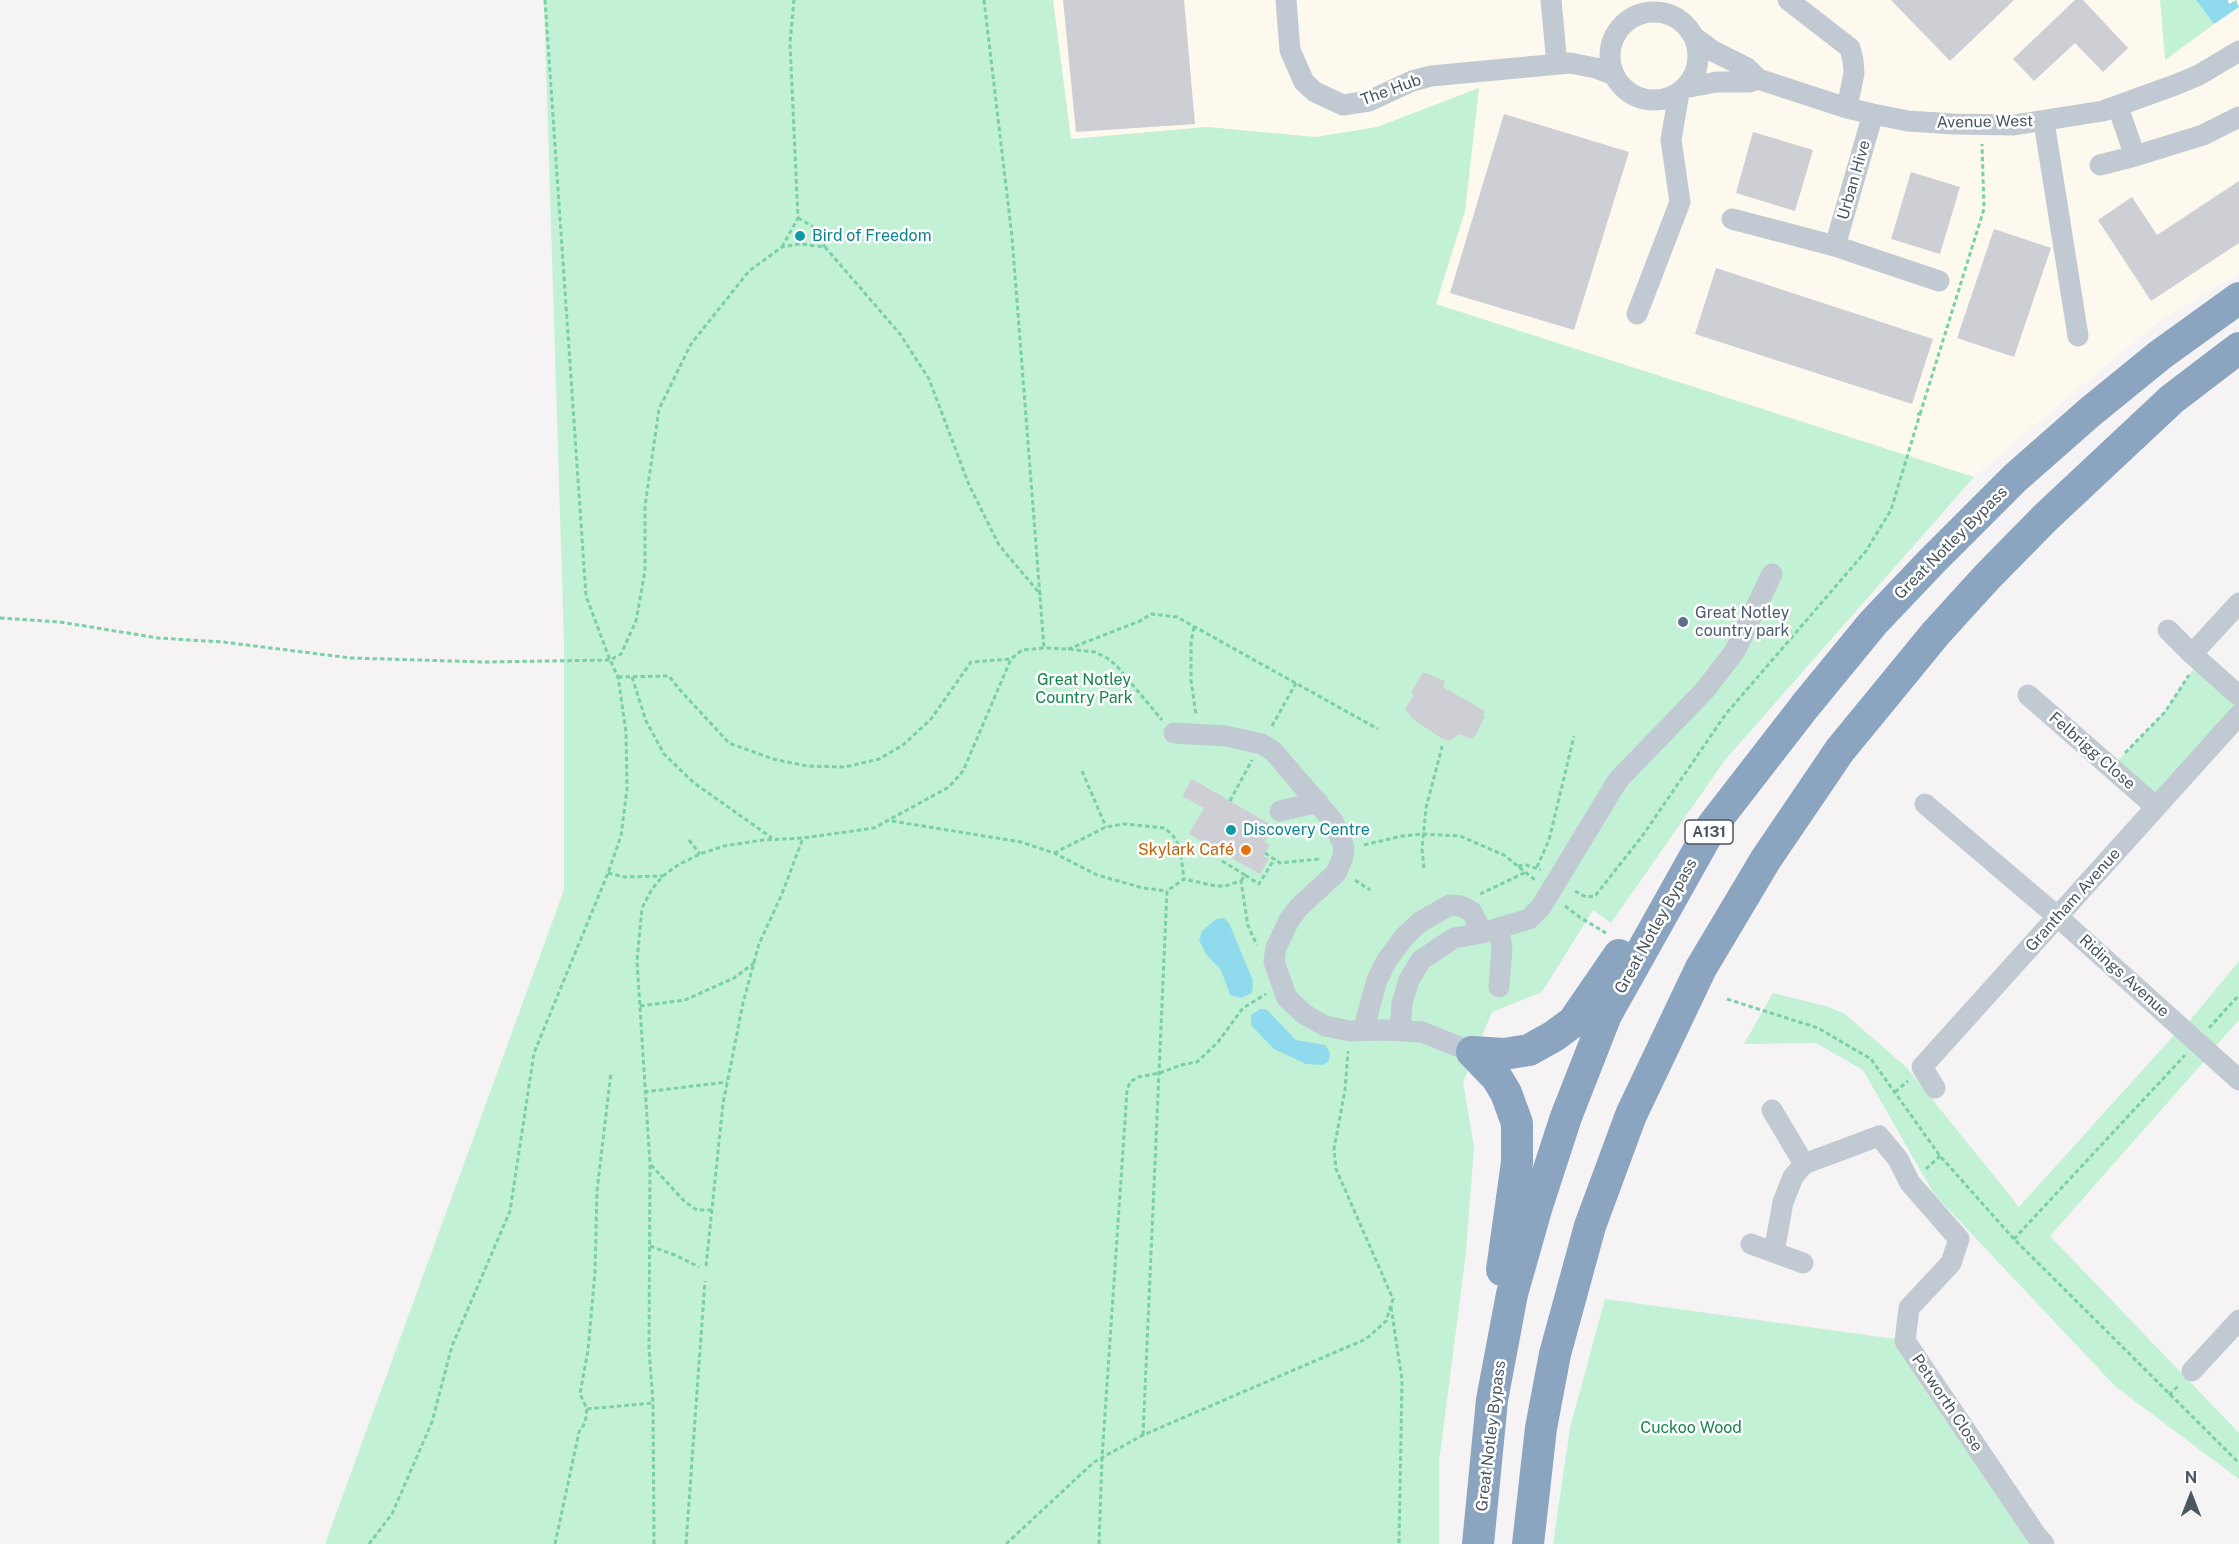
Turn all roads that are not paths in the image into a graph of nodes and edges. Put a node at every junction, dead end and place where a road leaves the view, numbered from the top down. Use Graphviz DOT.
graph roads {
  1 [pos="1286,0"];
  2 [pos="1551,0"];
  3 [pos="1631,0"];
  4 [pos="1788,0"];
  5 [pos="1662,7"];
  6 [pos="1618,30"];
  7 [pos="1694,37"];
  8 [pos="2239,51"];
  9 [pos="1563,63"];
  10 [pos="1614,75"];
  11 [pos="1758,79"];
  12 [pos="1682,90"];
  13 [pos="1642,99"];
  14 [pos="2118,107"];
  15 [pos="1847,108"];
  16 [pos="1873,114"];
  17 [pos="2239,117"];
  18 [pos="2044,122"];
  19 [pos="1671,140"];
  20 [pos="2134,156"];
  21 [pos="2100,165"];
  22 [pos="1732,219"];
  23 [pos="1836,246"];
  24 [pos="1939,281"];
  25 [pos="2239,298"];
  26 [pos="1637,314"];
  27 [pos="2078,336"];
  28 [pos="2239,348"];
  29 [pos="1772,574"];
  30 [pos="2239,603"];
  31 [pos="2168,630"];
  32 [pos="2196,656"];
  33 [pos="2028,695"];
  34 [pos="2239,696"];
  35 [pos="2239,715"];
  36 [pos="1174,733"];
  37 [pos="1318,802"];
  38 [pos="1925,804"];
  39 [pos="2156,807"];
  40 [pos="1280,811"];
  41 [pos="1712,826"];
  42 [pos="2058,917"];
  43 [pos="1490,931"];
  44 [pos="1499,987"];
  45 [pos="1357,1031"];
  46 [pos="1400,1031"];
  47 [pos="1422,1032"];
  48 [pos="1472,1052"];
  49 [pos="2239,1080"];
  50 [pos="1935,1088"];
  51 [pos="1772,1110"];
  52 [pos="1799,1170"];
  53 [pos="1751,1244"];
  54 [pos="1774,1252"];
  55 [pos="1803,1263"];
  56 [pos="2239,1320"];
  57 [pos="2192,1371"];
  58 [pos="1492,1400"];
  59 [pos="1478,1544"];
  60 [pos="1528,1544"];
  61 [pos="2044,1544"];
  1 -- 9 [label="street, The Hub"];
  2 -- 9 [label="street"];
  3 -- 6 [label="street"];
  4 -- 15 [label="street"];
  5 -- 6 [label="street"];
  5 -- 7 [label="street"];
  6 -- 9 [label="street, The Hub"];
  6 -- 10 [label="street"];
  7 -- 11 [label="street, Avenue West"];
  7 -- 12 [label="street"];
  8 -- 14 [label="street, Avenue West"];
  9 -- 10 [label="street, The Hub"];
  10 -- 13 [label="street"];
  11 -- 12 [label="street, Avenue West"];
  11 -- 15 [label="street, Avenue West"];
  12 -- 13 [label="street"];
  12 -- 19 [label="street"];
  13 -- 19 [label="street"];
  14 -- 18 [label="street, Avenue West"];
  14 -- 20 [label="street"];
  15 -- 16 [label="street, Avenue West"];
  16 -- 18 [label="street, Avenue West"];
  16 -- 23 [label="street, Urban Hive"];
  17 -- 20 [label="street"];
  18 -- 27 [label="street"];
  19 -- 26 [label="street"];
  20 -- 21 [label="street"];
  22 -- 23 [label="street"];
  23 -- 24 [label="street"];
  25 -- 41 [label="highway, Great Notley Bypass / A131"];
  28 -- 60 [label="highway"];
  29 -- 43 [label="street"];
  30 -- 32 [label="street"];
  31 -- 32 [label="street"];
  32 -- 34 [label="street"];
  33 -- 39 [label="street, Felbrigg Close"];
  35 -- 39 [label="street, Grantham Avenue"];
  36 -- 37 [label="street"];
  37 -- 40 [label="street"];
  37 -- 45 [label="street"];
  38 -- 42 [label="street, Ridings Avenue"];
  39 -- 42 [label="street, Grantham Avenue"];
  41 -- 48 [label="highway"];
  41 -- 58 [label="highway, Great Notley Bypass / A131"];
  42 -- 49 [label="street, Ridings Avenue"];
  42 -- 50 [label="street, Grantham Avenue"];
  43 -- 44 [label="street"];
  43 -- 45 [label="street"];
  43 -- 46 [label="street"];
  43 -- 47 [label="street"];
  45 -- 46 [label="street"];
  46 -- 47 [label="street"];
  47 -- 48 [label="street"];
  48 -- 58 [label="highway"];
  51 -- 52 [label="street"];
  52 -- 54 [label="street"];
  52 -- 61 [label="street, Petworth Close"];
  53 -- 54 [label="street"];
  54 -- 55 [label="street"];
  56 -- 57 [label="street"];
  58 -- 59 [label="highway, Great Notley Bypass / A131"];
}
